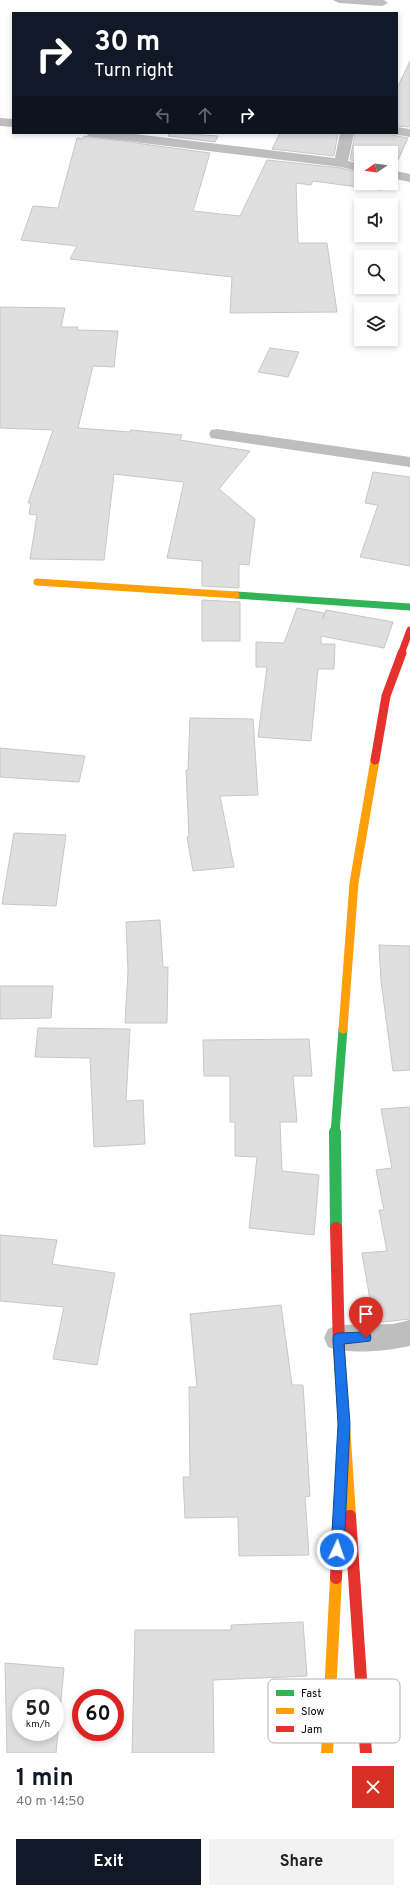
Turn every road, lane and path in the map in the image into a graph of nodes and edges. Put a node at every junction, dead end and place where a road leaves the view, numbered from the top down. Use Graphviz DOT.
graph roads {
  1 [pos="339,0"];
  2 [pos="382,5"];
  3 [pos="0,122"];
  4 [pos="12,123"];
  5 [pos="398,131"];
  6 [pos="410,133"];
  7 [pos="101,134"];
  8 [pos="347,134"];
  9 [pos="341,163"];
  10 [pos="354,166"];
  11 [pos="398,175"];
  12 [pos="410,178"];
  13 [pos="217,434"];
  14 [pos="410,462"];
  15 [pos="37,582"];
  16 [pos="410,607"];
  17 [pos="410,630"];
  18 [pos="410,1333"];
  19 [pos="338,1338"];
  20 [pos="344,1424"];
  21 [pos="340,1503"];
  22 [pos="339,1518"];
  23 [pos="331,1679"];
  24 [pos="361,1679"];
  25 [pos="328,1743"];
  26 [pos="365,1743"];
  27 [pos="327,1753"];
  28 [pos="366,1753"];
  1 -- 2 [label="street"];
  3 -- 4 [label="street"];
  5 -- 6 [label="street"];
  7 -- 9 [label="street"];
  8 -- 9 [label="street"];
  9 -- 10 [label="street"];
  11 -- 12 [label="street"];
  13 -- 14 [label="street"];
  15 -- 16 [label="main road"];
  17 -- 19 [label="main road"];
  18 -- 19 [label="street"];
  19 -- 20 [label="main road"];
  20 -- 21 [label="main road"];
  20 -- 24 [label="main road"];
  22 -- 23 [label="main road"];
  25 -- 27 [label="main road"];
  26 -- 28 [label="main road"];
}
